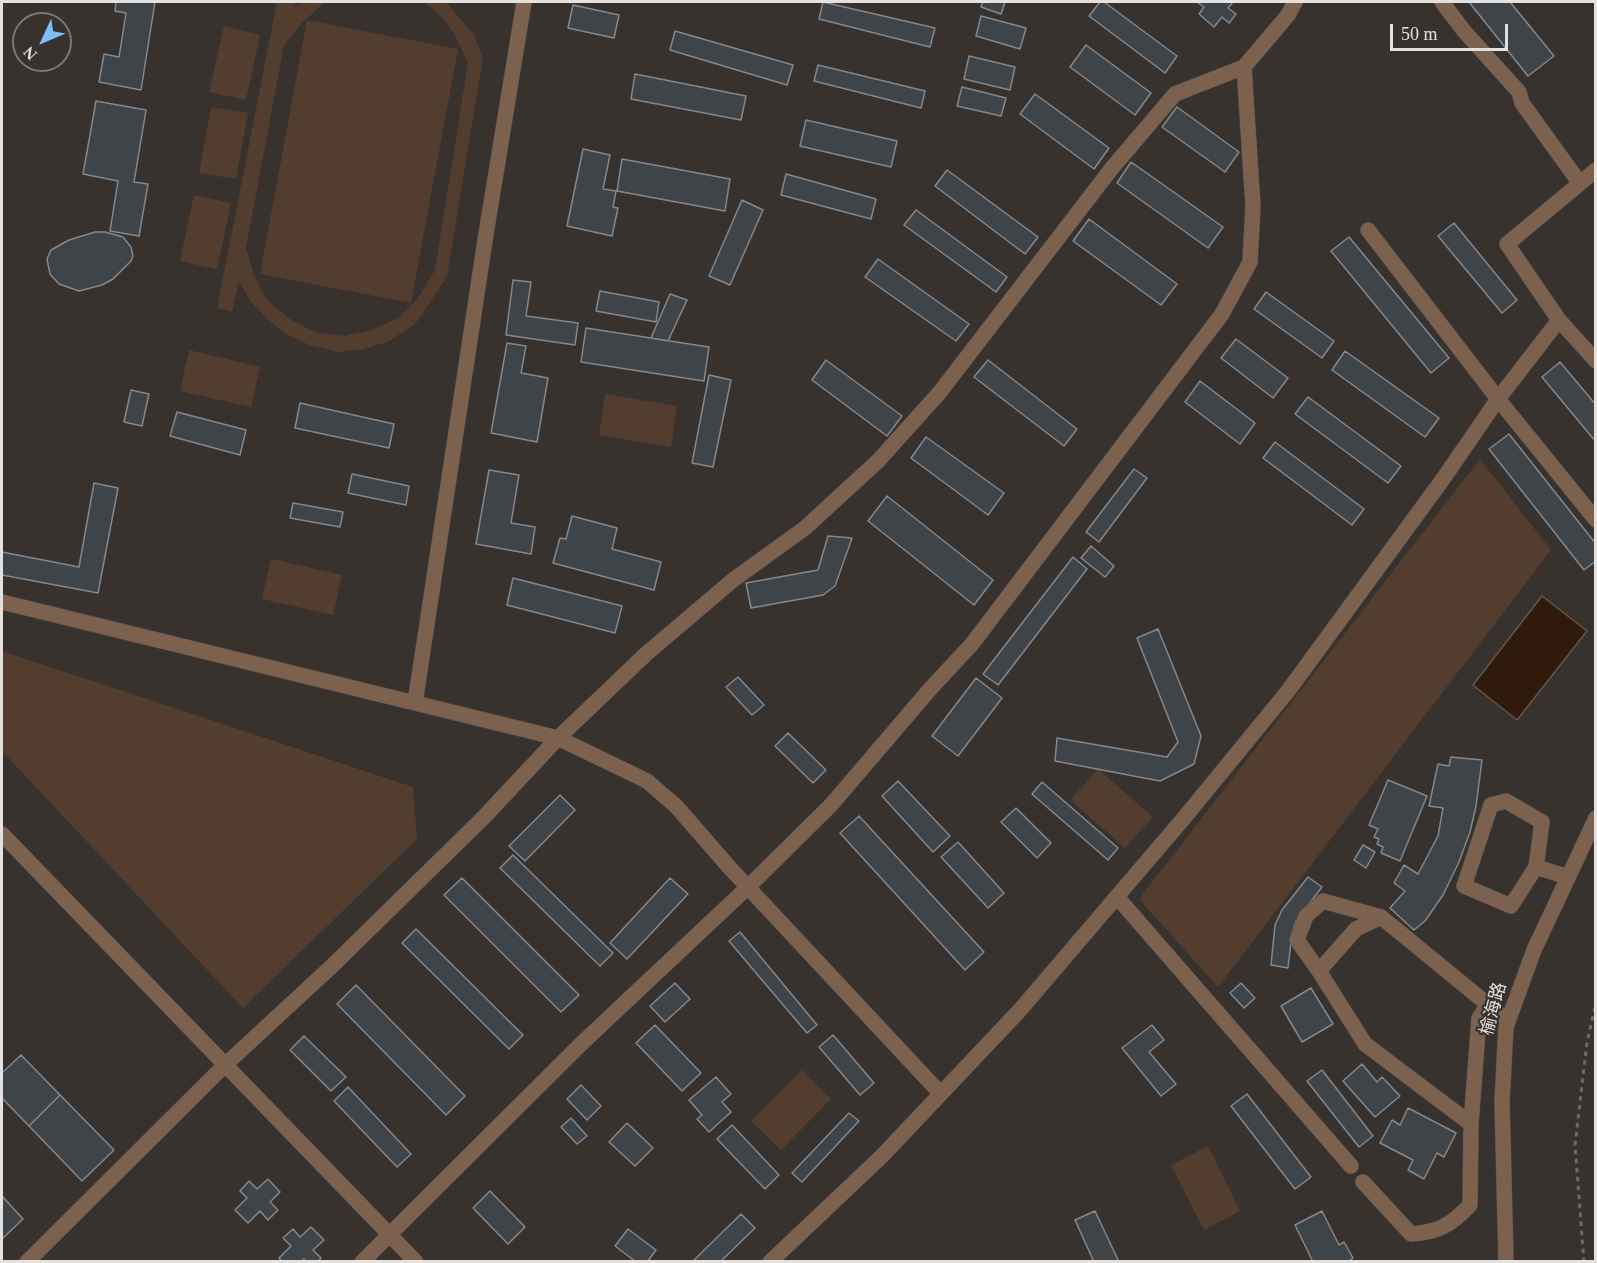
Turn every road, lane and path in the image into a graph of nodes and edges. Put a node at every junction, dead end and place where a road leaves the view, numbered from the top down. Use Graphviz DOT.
graph roads {
  1 [pos="525,2"];
  2 [pos="1295,2"];
  3 [pos="1442,2"];
  4 [pos="1245,67"];
  5 [pos="1596,170"];
  6 [pos="1579,182"];
  7 [pos="1368,230"];
  8 [pos="1559,320"];
  9 [pos="1596,361"];
  10 [pos="1498,399"];
  11 [pos="1596,520"];
  12 [pos="2,602"];
  13 [pos="415,703"];
  14 [pos="558,738"];
  15 [pos="1596,818"];
  16 [pos="2,834"];
  17 [pos="1536,867"];
  18 [pos="1568,878"];
  19 [pos="748,887"];
  20 [pos="1117,897"];
  21 [pos="1381,917"];
  22 [pos="1319,971"];
  23 [pos="1596,1003"];
  24 [pos="1488,1004"];
  25 [pos="1508,1021"];
  26 [pos="225,1065"];
  27 [pos="941,1094"];
  28 [pos="1471,1124"];
  29 [pos="1351,1166"];
  30 [pos="1364,1182"];
  31 [pos="390,1234"];
  32 [pos="27,1262"];
  33 [pos="362,1262"];
  34 [pos="416,1262"];
  35 [pos="771,1262"];
  36 [pos="1506,1262"];
  37 [pos="1584,1262"];
  1 -- 13 [label="street"];
  2 -- 4 [label="street"];
  3 -- 6 [label="street"];
  4 -- 14 [label="street"];
  4 -- 19 [label="street"];
  5 -- 6 [label="street"];
  6 -- 8 [label="street"];
  7 -- 10 [label="street"];
  8 -- 9 [label="street"];
  8 -- 10 [label="street"];
  10 -- 11 [label="street"];
  10 -- 20 [label="street"];
  12 -- 13 [label="street"];
  13 -- 14 [label="street"];
  14 -- 19 [label="street"];
  14 -- 26 [label="street"];
  15 -- 18 [label="street, 榆海路"];
  16 -- 26 [label="street"];
  17 -- 17 [label="street"];
  17 -- 18 [label="street"];
  18 -- 25 [label="street, 榆海路"];
  19 -- 27 [label="street"];
  19 -- 31 [label="street"];
  20 -- 27 [label="street"];
  20 -- 29 [label="street"];
  21 -- 22 [label="street"];
  21 -- 22 [label="street"];
  21 -- 24 [label="street"];
  22 -- 28 [label="street"];
  23 -- 37 [label="path"];
  24 -- 25 [label="street"];
  24 -- 28 [label="street"];
  25 -- 36 [label="street, 榆海路"];
  26 -- 31 [label="street"];
  26 -- 32 [label="street"];
  27 -- 35 [label="street"];
  28 -- 30 [label="street"];
  31 -- 33 [label="street"];
  31 -- 34 [label="street"];
}
